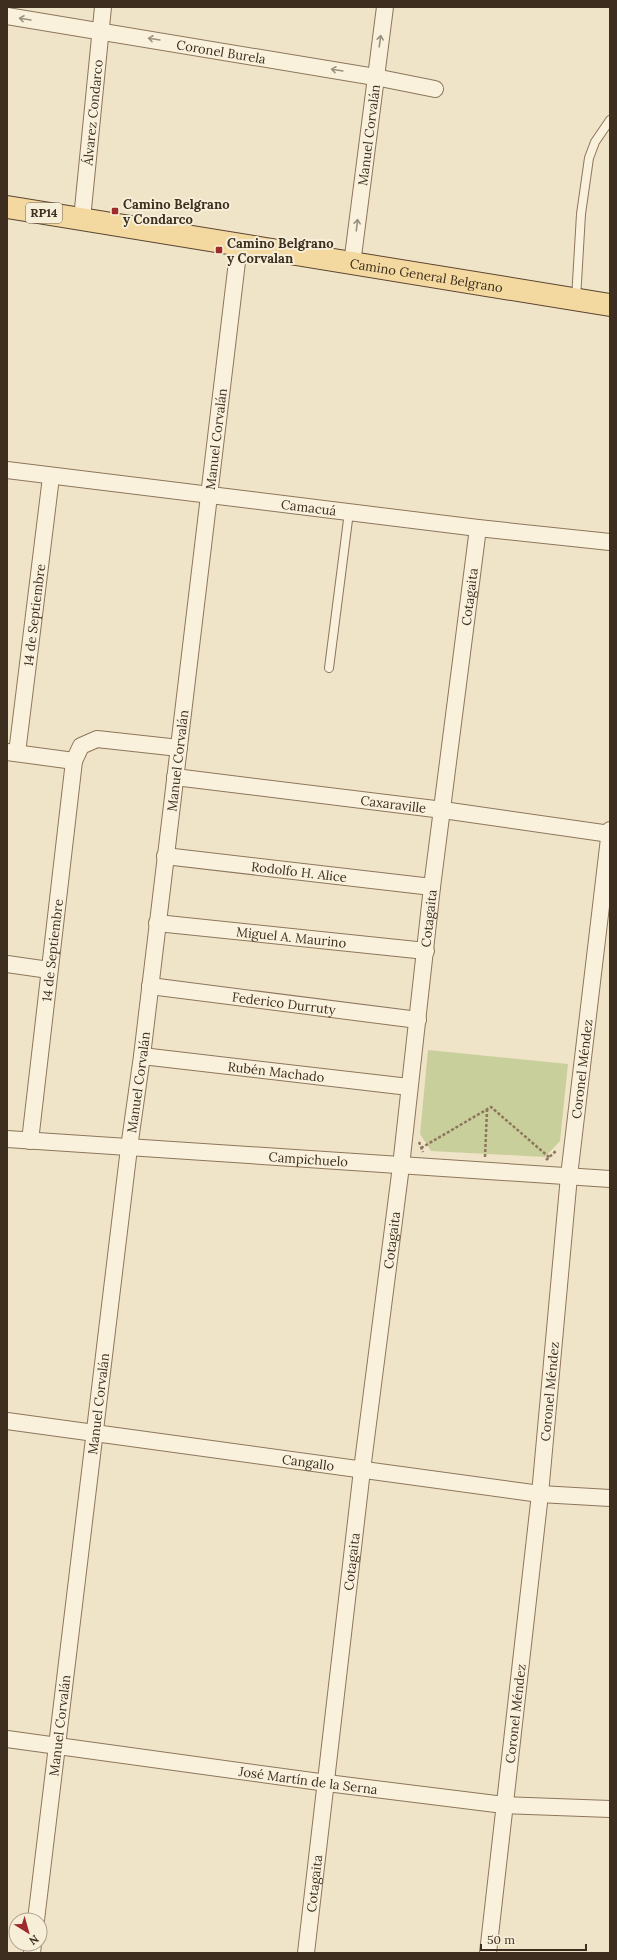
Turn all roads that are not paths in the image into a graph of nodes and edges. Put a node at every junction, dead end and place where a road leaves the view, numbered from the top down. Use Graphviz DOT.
graph roads {
  1 [pos="103,7"];
  2 [pos="385,7"];
  3 [pos="7,16"];
  4 [pos="100,31"];
  5 [pos="375,77"];
  6 [pos="435,89"];
  7 [pos="610,120"];
  8 [pos="7,207"];
  9 [pos="82,219"];
  10 [pos="239,245"];
  11 [pos="352,264"];
  12 [pos="576,300"];
  13 [pos="610,305"];
  14 [pos="7,470"];
  15 [pos="51,477"];
  16 [pos="209,494"];
  17 [pos="349,512"];
  18 [pos="478,528"];
  19 [pos="610,542"];
  20 [pos="329,668"];
  21 [pos="179,748"];
  22 [pos="12,753"];
  23 [pos="74,761"];
  24 [pos="175,777"];
  25 [pos="443,810"];
  26 [pos="610,830"];
  27 [pos="610,834"];
  28 [pos="165,856"];
  29 [pos="432,887"];
  30 [pos="157,923"];
  31 [pos="426,951"];
  32 [pos="7,964"];
  33 [pos="48,970"];
  34 [pos="150,986"];
  35 [pos="418,1020"];
  36 [pos="142,1056"];
  37 [pos="409,1087"];
  38 [pos="7,1139"];
  39 [pos="30,1141"];
  40 [pos="129,1148"];
  41 [pos="401,1166"];
  42 [pos="562,1176"];
  43 [pos="610,1179"];
  44 [pos="7,1421"];
  45 [pos="96,1433"];
  46 [pos="362,1470"];
  47 [pos="540,1494"];
  48 [pos="610,1498"];
  49 [pos="7,1739"];
  50 [pos="58,1746"];
  51 [pos="327,1783"];
  52 [pos="504,1805"];
  53 [pos="610,1809"];
  54 [pos="37,1912"];
  55 [pos="306,1953"];
  56 [pos="488,1953"];
  1 -- 4 [label="street, Álvarez Condarco"];
  5 -- 2 [label="street, Manuel Corvalán, one-way"];
  4 -- 3 [label="street, Coronel Burela, one-way"];
  5 -- 4 [label="street, Coronel Burela, one-way"];
  4 -- 9 [label="street, Álvarez Condarco"];
  5 -- 6 [label="street, Coronel Burela"];
  11 -- 5 [label="street, Manuel Corvalán, one-way"];
  7 -- 12 [label="lane"];
  8 -- 9 [label="main road, Camino General Belgrano / RP14"];
  9 -- 10 [label="main road, Camino General Belgrano / RP14"];
  10 -- 11 [label="main road, Camino General Belgrano / RP14"];
  10 -- 16 [label="street, Manuel Corvalán"];
  11 -- 12 [label="main road, Camino General Belgrano / RP14"];
  12 -- 13 [label="main road, Camino General Belgrano / RP14"];
  14 -- 15 [label="street, Camacuá"];
  15 -- 16 [label="street, Camacuá"];
  15 -- 22 [label="street, 14 de Septiembre"];
  16 -- 17 [label="street, Camacuá"];
  16 -- 21 [label="street, Manuel Corvalán"];
  17 -- 18 [label="street, Camacuá"];
  17 -- 20 [label="lane"];
  18 -- 19 [label="street, Camacuá"];
  18 -- 25 [label="street, Cotagaita"];
  21 -- 23 [label="street"];
  21 -- 24 [label="street, Manuel Corvalán"];
  22 -- 23 [label="street"];
  23 -- 33 [label="street, 14 de Septiembre"];
  24 -- 25 [label="street, Caxaraville"];
  24 -- 28 [label="street, Manuel Corvalán"];
  25 -- 27 [label="street, Caxaraville"];
  25 -- 29 [label="street, Cotagaita"];
  26 -- 27 [label="street, Coronel Méndez"];
  27 -- 42 [label="street, Coronel Méndez"];
  28 -- 29 [label="street, Rodolfo H. Alice"];
  28 -- 30 [label="street, Manuel Corvalán"];
  29 -- 31 [label="street, Cotagaita"];
  30 -- 31 [label="street, Miguel A. Maurino"];
  30 -- 34 [label="street, Manuel Corvalán"];
  31 -- 35 [label="street, Cotagaita"];
  32 -- 33 [label="street"];
  33 -- 39 [label="street, 14 de Septiembre"];
  34 -- 35 [label="street, Federico Durruty"];
  34 -- 36 [label="street, Manuel Corvalán"];
  35 -- 37 [label="street, Cotagaita"];
  36 -- 37 [label="street, Rubén Machado"];
  36 -- 40 [label="street, Manuel Corvalán"];
  37 -- 41 [label="street, Cotagaita"];
  38 -- 39 [label="street, Campichuelo"];
  39 -- 40 [label="street, Campichuelo"];
  40 -- 41 [label="street, Campichuelo"];
  40 -- 45 [label="street, Manuel Corvalán"];
  41 -- 42 [label="street, Campichuelo"];
  41 -- 46 [label="street, Cotagaita"];
  42 -- 43 [label="street, Campichuelo"];
  42 -- 47 [label="street, Coronel Méndez"];
  44 -- 45 [label="street, Cangallo"];
  45 -- 46 [label="street, Cangallo"];
  45 -- 50 [label="street, Manuel Corvalán"];
  46 -- 47 [label="street, Cangallo"];
  46 -- 51 [label="street, Cotagaita"];
  47 -- 48 [label="street, Cangallo"];
  47 -- 52 [label="street, Coronel Méndez"];
  49 -- 50 [label="street, José Martín de la Serna"];
  50 -- 51 [label="street, José Martín de la Serna"];
  50 -- 54 [label="street, Manuel Corvalán"];
  51 -- 52 [label="street, José Martín de la Serna"];
  51 -- 55 [label="street, Cotagaita"];
  52 -- 53 [label="street, José Martín de la Serna"];
  52 -- 56 [label="street, Coronel Méndez"];
}
